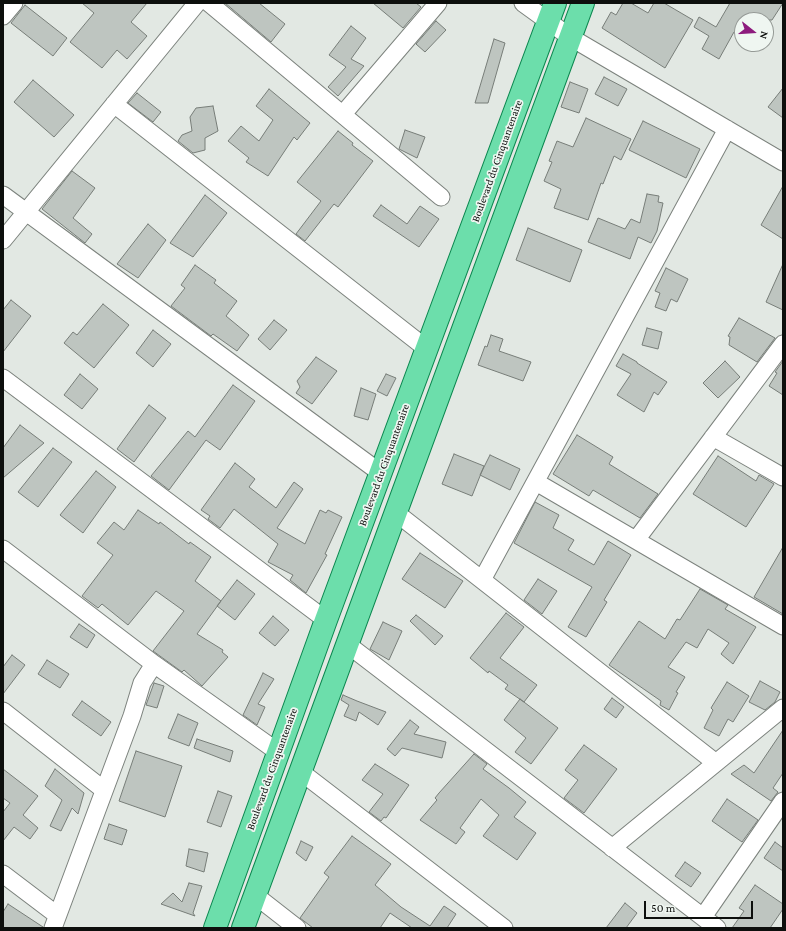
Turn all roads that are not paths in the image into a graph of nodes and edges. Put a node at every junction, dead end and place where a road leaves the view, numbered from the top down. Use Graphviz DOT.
graph roads {
  1 [pos="14,3"];
  2 [pos="196,3"];
  3 [pos="209,3"];
  4 [pos="438,3"];
  5 [pos="523,3"];
  6 [pos="583,3"];
  7 [pos="551,13"];
  8 [pos="3,16"];
  9 [pos="570,37"];
  10 [pos="114,104"];
  11 [pos="343,114"];
  12 [pos="727,129"];
  13 [pos="783,162"];
  14 [pos="3,195"];
  15 [pos="441,197"];
  16 [pos="26,212"];
  17 [pos="3,240"];
  18 [pos="783,344"];
  19 [pos="428,349"];
  20 [pos="3,378"];
  21 [pos="713,437"];
  22 [pos="382,474"];
  23 [pos="783,477"];
  24 [pos="536,482"];
  25 [pos="395,512"];
  26 [pos="636,540"];
  27 [pos="3,548"];
  28 [pos="482,580"];
  29 [pos="326,620"];
  30 [pos="783,626"];
  31 [pos="347,644"];
  32 [pos="154,664"];
  33 [pos="783,708"];
  34 [pos="3,711"];
  35 [pos="278,752"];
  36 [pos="716,763"];
  37 [pos="300,772"];
  38 [pos="104,790"];
  39 [pos="783,801"];
  40 [pos="612,848"];
  41 [pos="3,874"];
  42 [pos="256,896"];
  43 [pos="702,917"];
  44 [pos="55,922"];
  45 [pos="215,928"];
  46 [pos="243,928"];
  47 [pos="297,928"];
  48 [pos="504,928"];
  49 [pos="717,928"];
  1 -- 8 [label="street"];
  2 -- 10 [label="street"];
  3 -- 11 [label="street"];
  4 -- 11 [label="street"];
  5 -- 7 [label="street"];
  6 -- 9 [label="main road"];
  7 -- 9 [label="street"];
  7 -- 19 [label="main road, Boulevard du Cinquantenaire"];
  9 -- 12 [label="street"];
  9 -- 25 [label="main road"];
  10 -- 16 [label="street"];
  10 -- 19 [label="street"];
  11 -- 15 [label="street"];
  12 -- 13 [label="street"];
  12 -- 24 [label="street"];
  14 -- 16 [label="street"];
  16 -- 17 [label="street"];
  16 -- 22 [label="street"];
  18 -- 21 [label="street"];
  19 -- 22 [label="main road, Boulevard du Cinquantenaire"];
  20 -- 29 [label="street"];
  21 -- 23 [label="street"];
  21 -- 26 [label="street"];
  22 -- 29 [label="main road, Boulevard du Cinquantenaire"];
  24 -- 26 [label="street"];
  24 -- 28 [label="street"];
  25 -- 28 [label="street"];
  25 -- 31 [label="main road"];
  26 -- 30 [label="street"];
  27 -- 32 [label="street"];
  28 -- 36 [label="street"];
  29 -- 35 [label="main road, Boulevard du Cinquantenaire"];
  31 -- 37 [label="main road"];
  31 -- 40 [label="street"];
  32 -- 35 [label="street"];
  32 -- 38 [label="street"];
  33 -- 36 [label="street"];
  34 -- 38 [label="street"];
  35 -- 45 [label="main road, Boulevard du Cinquantenaire"];
  36 -- 40 [label="street"];
  37 -- 42 [label="main road"];
  37 -- 48 [label="street"];
  38 -- 44 [label="street"];
  39 -- 43 [label="street"];
  40 -- 43 [label="street"];
  41 -- 44 [label="street"];
  42 -- 46 [label="main road"];
  42 -- 47 [label="street"];
  43 -- 49 [label="street"];
}
